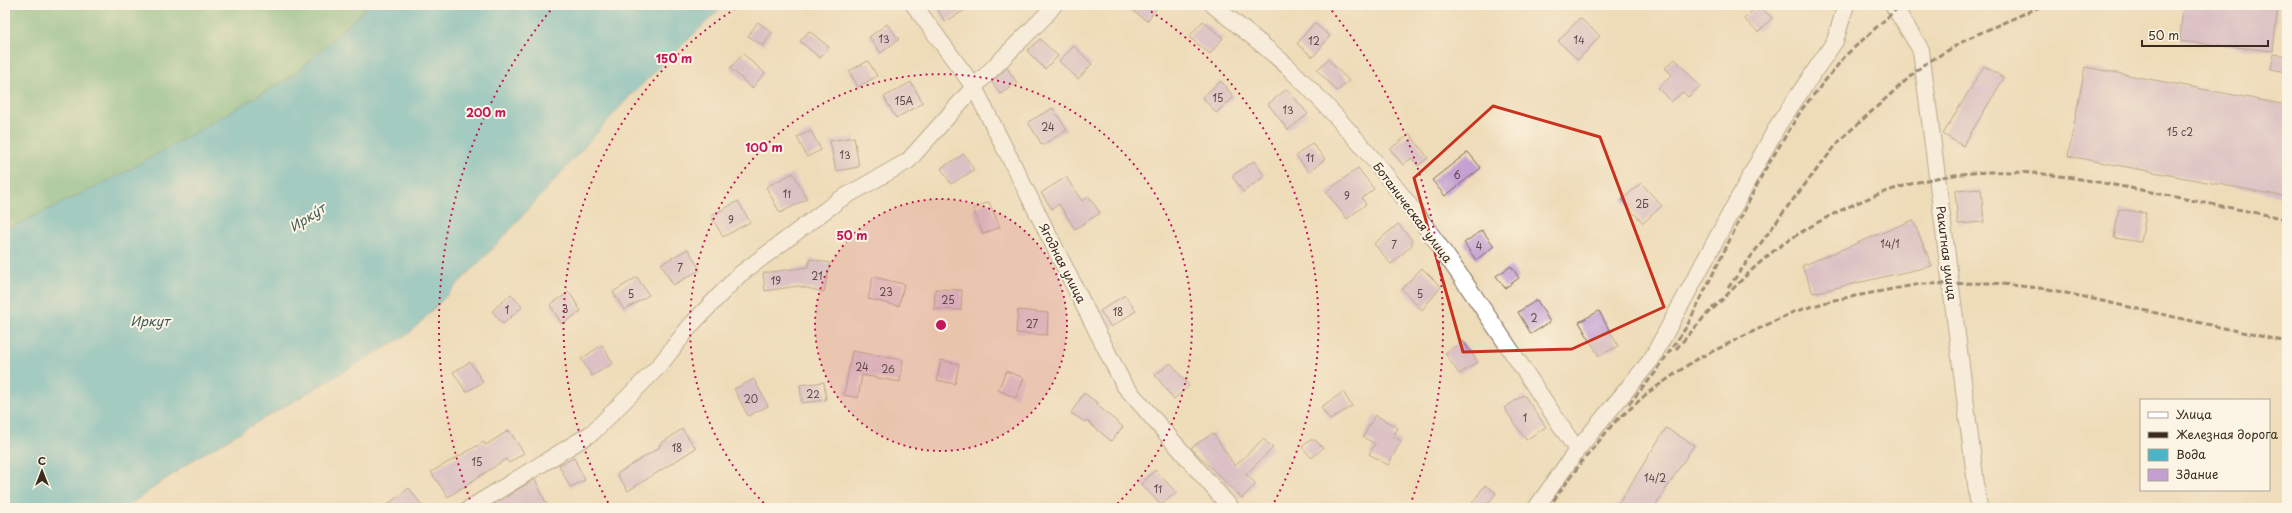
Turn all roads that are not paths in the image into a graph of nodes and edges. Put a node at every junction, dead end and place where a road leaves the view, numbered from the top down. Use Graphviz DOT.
graph roads {
  1 [pos="914,5"];
  2 [pos="1054,5"];
  3 [pos="1213,5"];
  4 [pos="1846,5"];
  5 [pos="1893,5"];
  6 [pos="974,87"];
  7 [pos="1577,450"];
  8 [pos="470,508"];
  9 [pos="1231,508"];
  10 [pos="1536,508"];
  11 [pos="1979,508"];
  1 -- 6 [label="street, Ягодная улица"];
  2 -- 6 [label="street"];
  3 -- 7 [label="street, Ботаническая улица"];
  4 -- 7 [label="street"];
  5 -- 11 [label="street, Ракитная улица"];
  6 -- 8 [label="street"];
  6 -- 9 [label="street, Ягодная улица"];
  7 -- 10 [label="street"];
}
